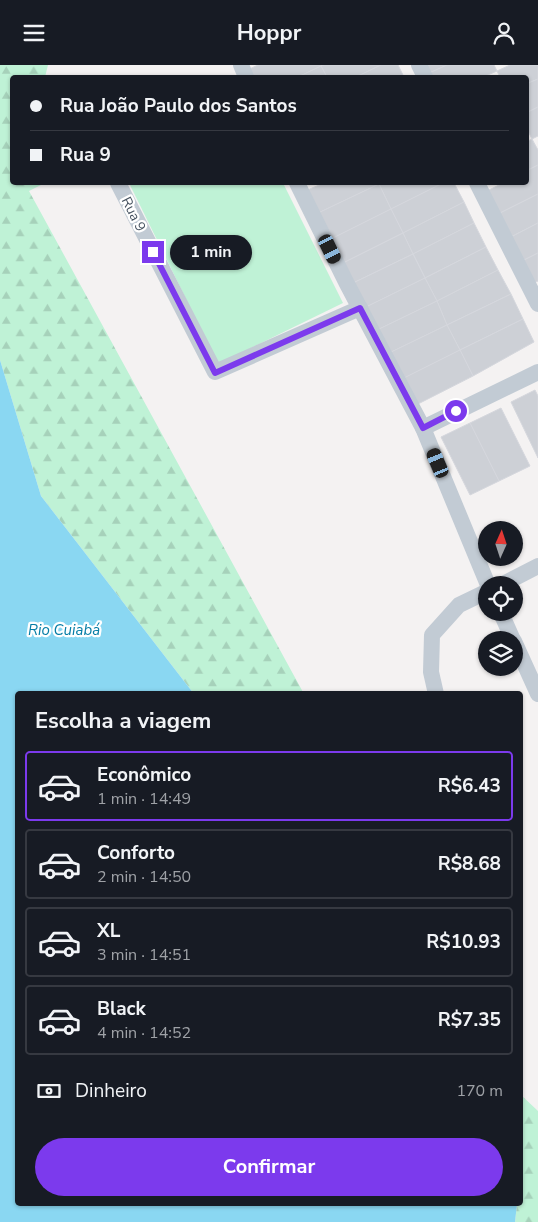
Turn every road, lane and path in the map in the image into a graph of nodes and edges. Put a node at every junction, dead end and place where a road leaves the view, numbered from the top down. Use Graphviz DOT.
graph roads {
  1 [pos="119,185"];
  2 [pos="298,185"];
  3 [pos="478,185"];
  4 [pos="538,304"];
  5 [pos="360,308"];
  6 [pos="538,372"];
  7 [pos="423,428"];
  8 [pos="538,567"];
  9 [pos="484,576"];
  10 [pos="520,576"];
  11 [pos="478,596"];
  12 [pos="523,661"];
  13 [pos="435,691"];
  14 [pos="538,694"];
  1 -- 5 [label="street, Rua 9"];
  2 -- 5 [label="street"];
  3 -- 4 [label="street"];
  5 -- 7 [label="street"];
  6 -- 7 [label="street"];
  7 -- 9 [label="street"];
  8 -- 10 [label="street"];
  11 -- 13 [label="street"];
  12 -- 14 [label="street"];
}
